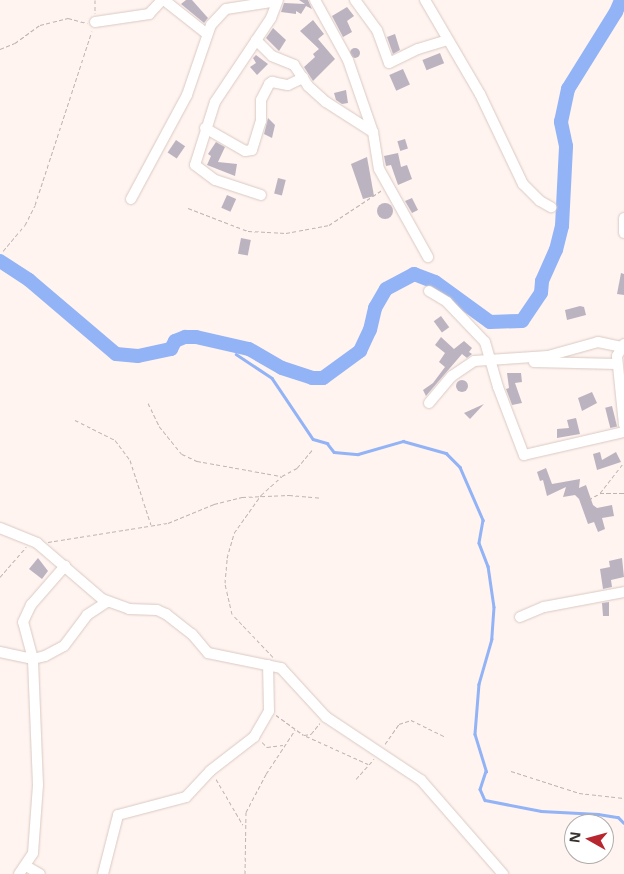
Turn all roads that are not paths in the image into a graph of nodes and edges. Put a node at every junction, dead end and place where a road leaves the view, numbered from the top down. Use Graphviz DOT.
graph roads {
  1 [pos="163,0"];
  2 [pos="277,0"];
  3 [pos="315,0"];
  4 [pos="355,0"];
  5 [pos="425,0"];
  6 [pos="95,22"];
  7 [pos="207,34"];
  8 [pos="256,40"];
  9 [pos="448,40"];
  10 [pos="303,78"];
  11 [pos="205,128"];
  12 [pos="373,132"];
  13 [pos="261,195"];
  14 [pos="132,198"];
  15 [pos="551,206"];
  16 [pos="624,218"];
  17 [pos="624,232"];
  18 [pos="428,257"];
  19 [pos="429,291"];
  20 [pos="623,345"];
  21 [pos="490,359"];
  22 [pos="522,360"];
  23 [pos="618,364"];
  24 [pos="429,403"];
  25 [pos="624,425"];
  26 [pos="624,432"];
  27 [pos="0,528"];
  28 [pos="65,566"];
  29 [pos="624,592"];
  30 [pos="107,602"];
  31 [pos="520,617"];
  32 [pos="0,652"];
  33 [pos="33,659"];
  34 [pos="268,665"];
  35 [pos="23,870"];
  36 [pos="40,874"];
  37 [pos="103,874"];
  38 [pos="503,874"];
  1 -- 6 [label="street"];
  1 -- 7 [label="street"];
  2 -- 7 [label="street"];
  2 -- 8 [label="street"];
  3 -- 12 [label="street"];
  4 -- 9 [label="street"];
  5 -- 9 [label="street"];
  7 -- 14 [label="street"];
  8 -- 10 [label="street"];
  8 -- 11 [label="street"];
  9 -- 15 [label="street"];
  10 -- 11 [label="street"];
  10 -- 12 [label="street"];
  11 -- 13 [label="street"];
  12 -- 18 [label="street"];
  16 -- 17 [label="street"];
  19 -- 21 [label="street"];
  20 -- 22 [label="street"];
  20 -- 23 [label="street"];
  21 -- 22 [label="street"];
  21 -- 24 [label="street"];
  21 -- 26 [label="street"];
  22 -- 23 [label="street"];
  23 -- 25 [label="street"];
  27 -- 28 [label="street"];
  28 -- 30 [label="street"];
  28 -- 33 [label="street"];
  29 -- 31 [label="street"];
  30 -- 33 [label="street"];
  30 -- 34 [label="street"];
  32 -- 33 [label="street"];
  33 -- 35 [label="street"];
  34 -- 37 [label="street"];
  34 -- 38 [label="street"];
  35 -- 36 [label="street"];
}
